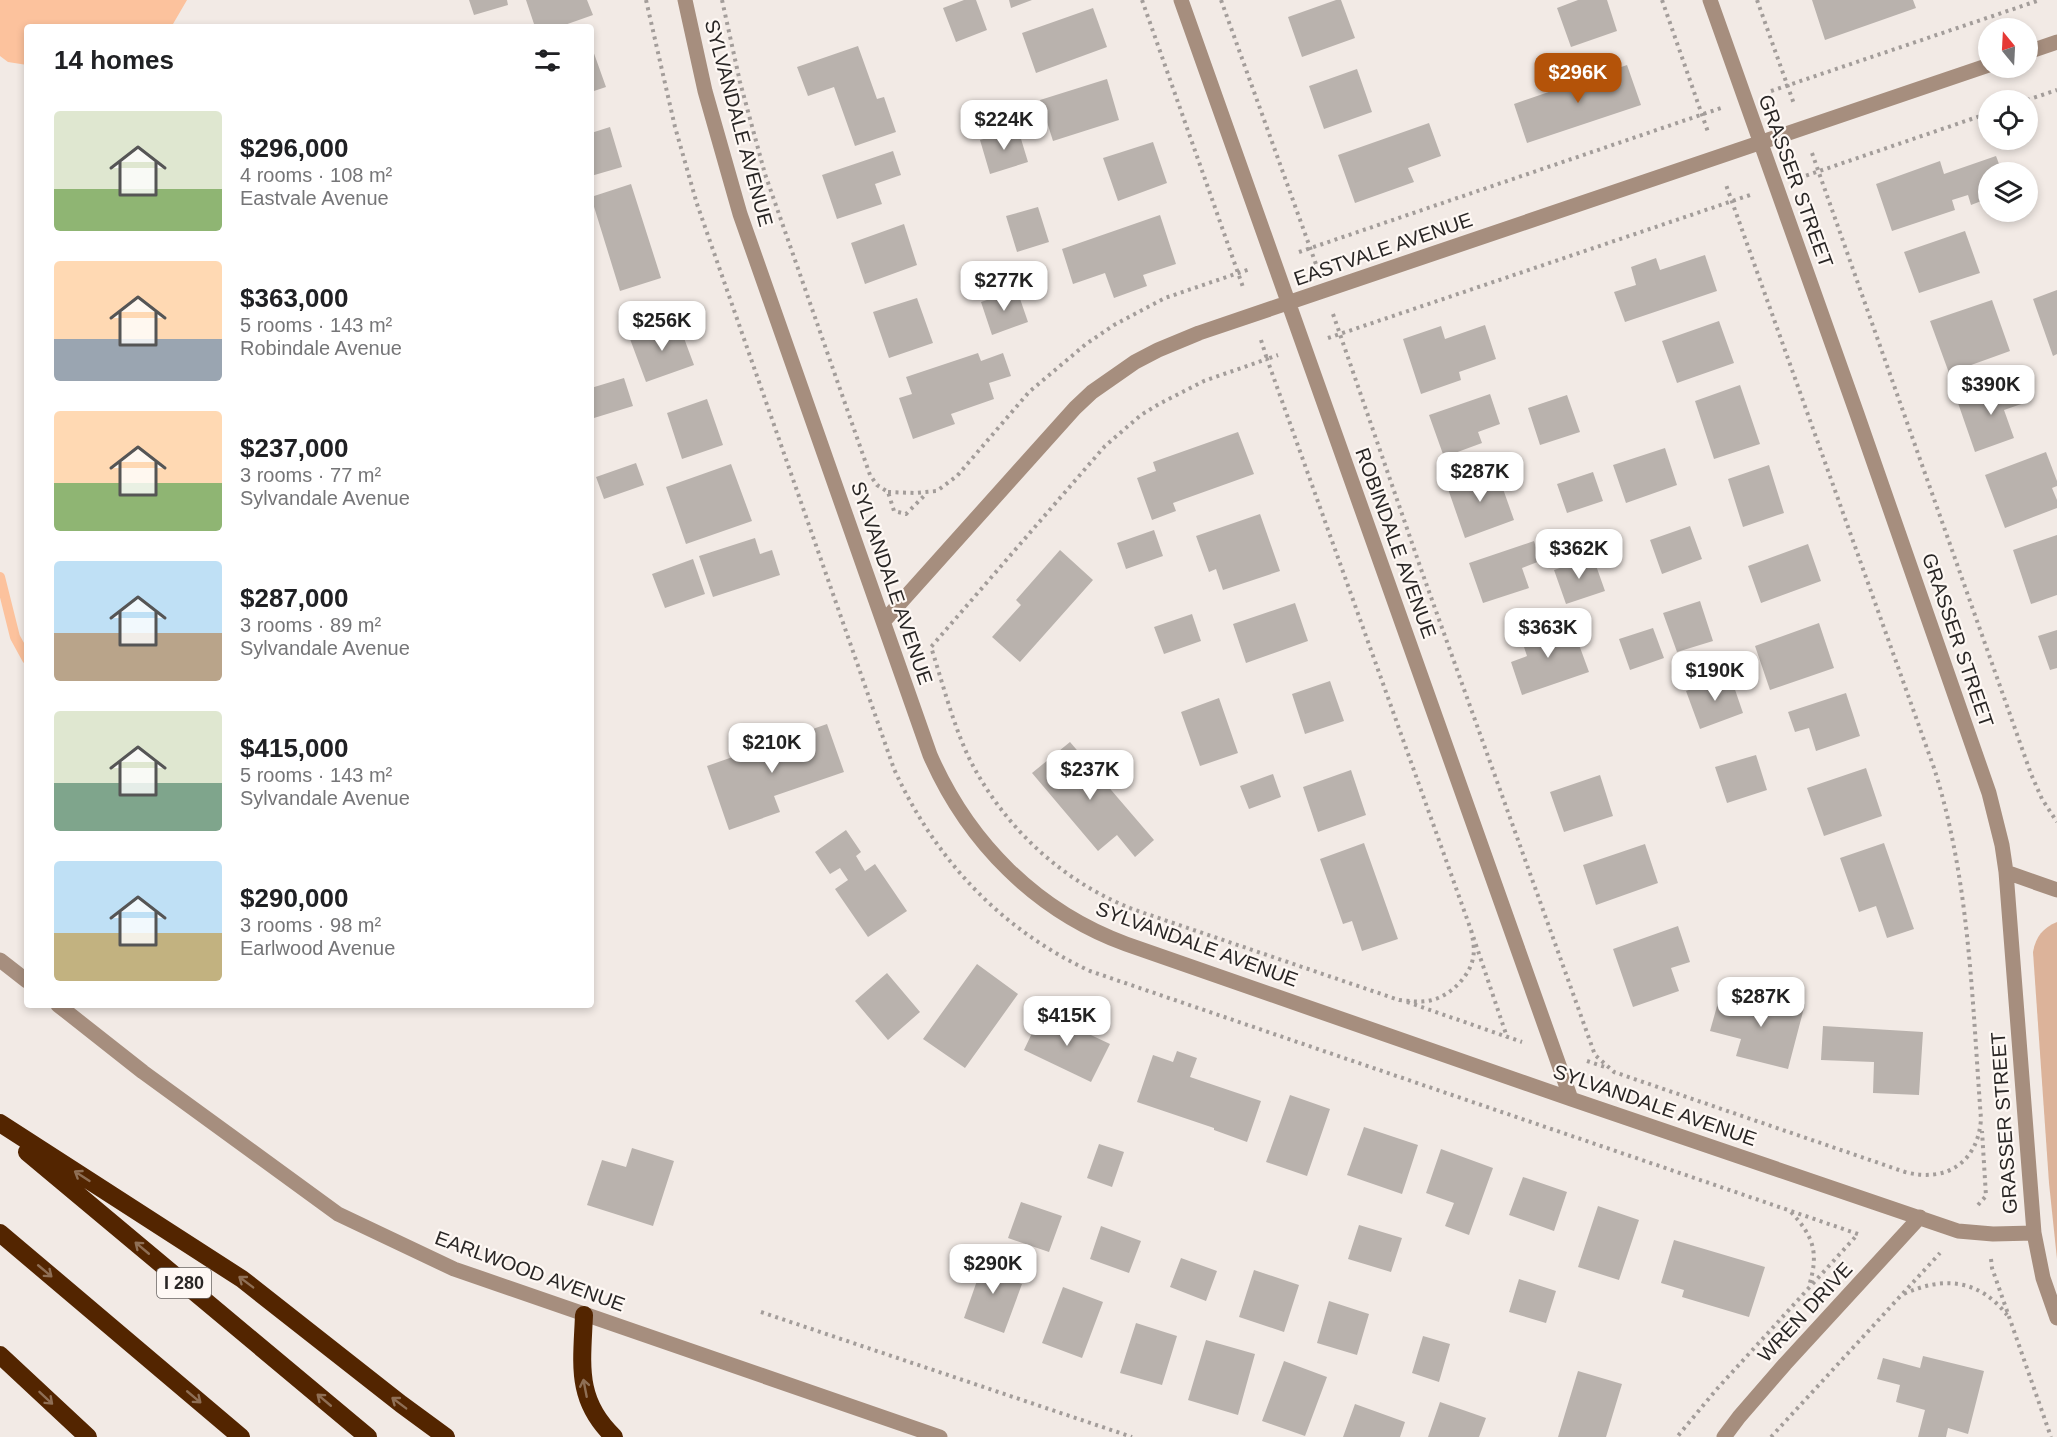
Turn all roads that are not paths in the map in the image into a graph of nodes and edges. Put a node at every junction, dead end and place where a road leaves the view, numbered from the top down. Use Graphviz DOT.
graph roads {
  1 [pos="685,0"];
  2 [pos="1181,0"];
  3 [pos="1710,0"];
  4 [pos="2057,42"];
  5 [pos="2038,49"];
  6 [pos="1978,69"];
  7 [pos="1760,143"];
  8 [pos="1288,303"];
  9 [pos="884,621"];
  10 [pos="2006,872"];
  11 [pos="2057,890"];
  12 [pos="0,960"];
  13 [pos="24,979"];
  14 [pos="62,1008"];
  15 [pos="1571,1100"];
  16 [pos="0,1123"];
  17 [pos="0,1130"];
  18 [pos="1920,1217"];
  19 [pos="0,1233"];
  20 [pos="2034,1233"];
  21 [pos="584,1315"];
  22 [pos="2057,1318"];
  23 [pos="1,1356"];
  24 [pos="88,1437"];
  25 [pos="241,1437"];
  26 [pos="368,1437"];
  27 [pos="446,1437"];
  28 [pos="614,1437"];
  29 [pos="940,1437"];
  30 [pos="1724,1437"];
  1 -- 9 [label="street, SYLVANDALE AVENUE"];
  2 -- 8 [label="street, ROBINDALE AVENUE"];
  3 -- 7 [label="street, GRASSER STREET"];
  4 -- 5 [label="street"];
  6 -- 7 [label="street, EASTVALE AVENUE"];
  7 -- 8 [label="street, EASTVALE AVENUE"];
  7 -- 10 [label="street, GRASSER STREET"];
  8 -- 9 [label="street, EASTVALE AVENUE"];
  8 -- 15 [label="street, ROBINDALE AVENUE"];
  9 -- 15 [label="street, SYLVANDALE AVENUE"];
  10 -- 11 [label="street"];
  10 -- 20 [label="street, GRASSER STREET"];
  12 -- 13 [label="street"];
  14 -- 21 [label="street, EARLWOOD AVENUE"];
  15 -- 18 [label="street, SYLVANDALE AVENUE"];
  27 -- 16 [label="highway, one-way"];
  26 -- 17 [label="highway, I 280, one-way"];
  18 -- 20 [label="street, SYLVANDALE AVENUE"];
  18 -- 30 [label="street, WREN DRIVE"];
  19 -- 25 [label="highway, one-way"];
  20 -- 22 [label="street, GRASSER STREET"];
  28 -- 21 [label="highway, one-way"];
  21 -- 29 [label="street, EARLWOOD AVENUE"];
  23 -- 24 [label="highway, one-way"];
}
